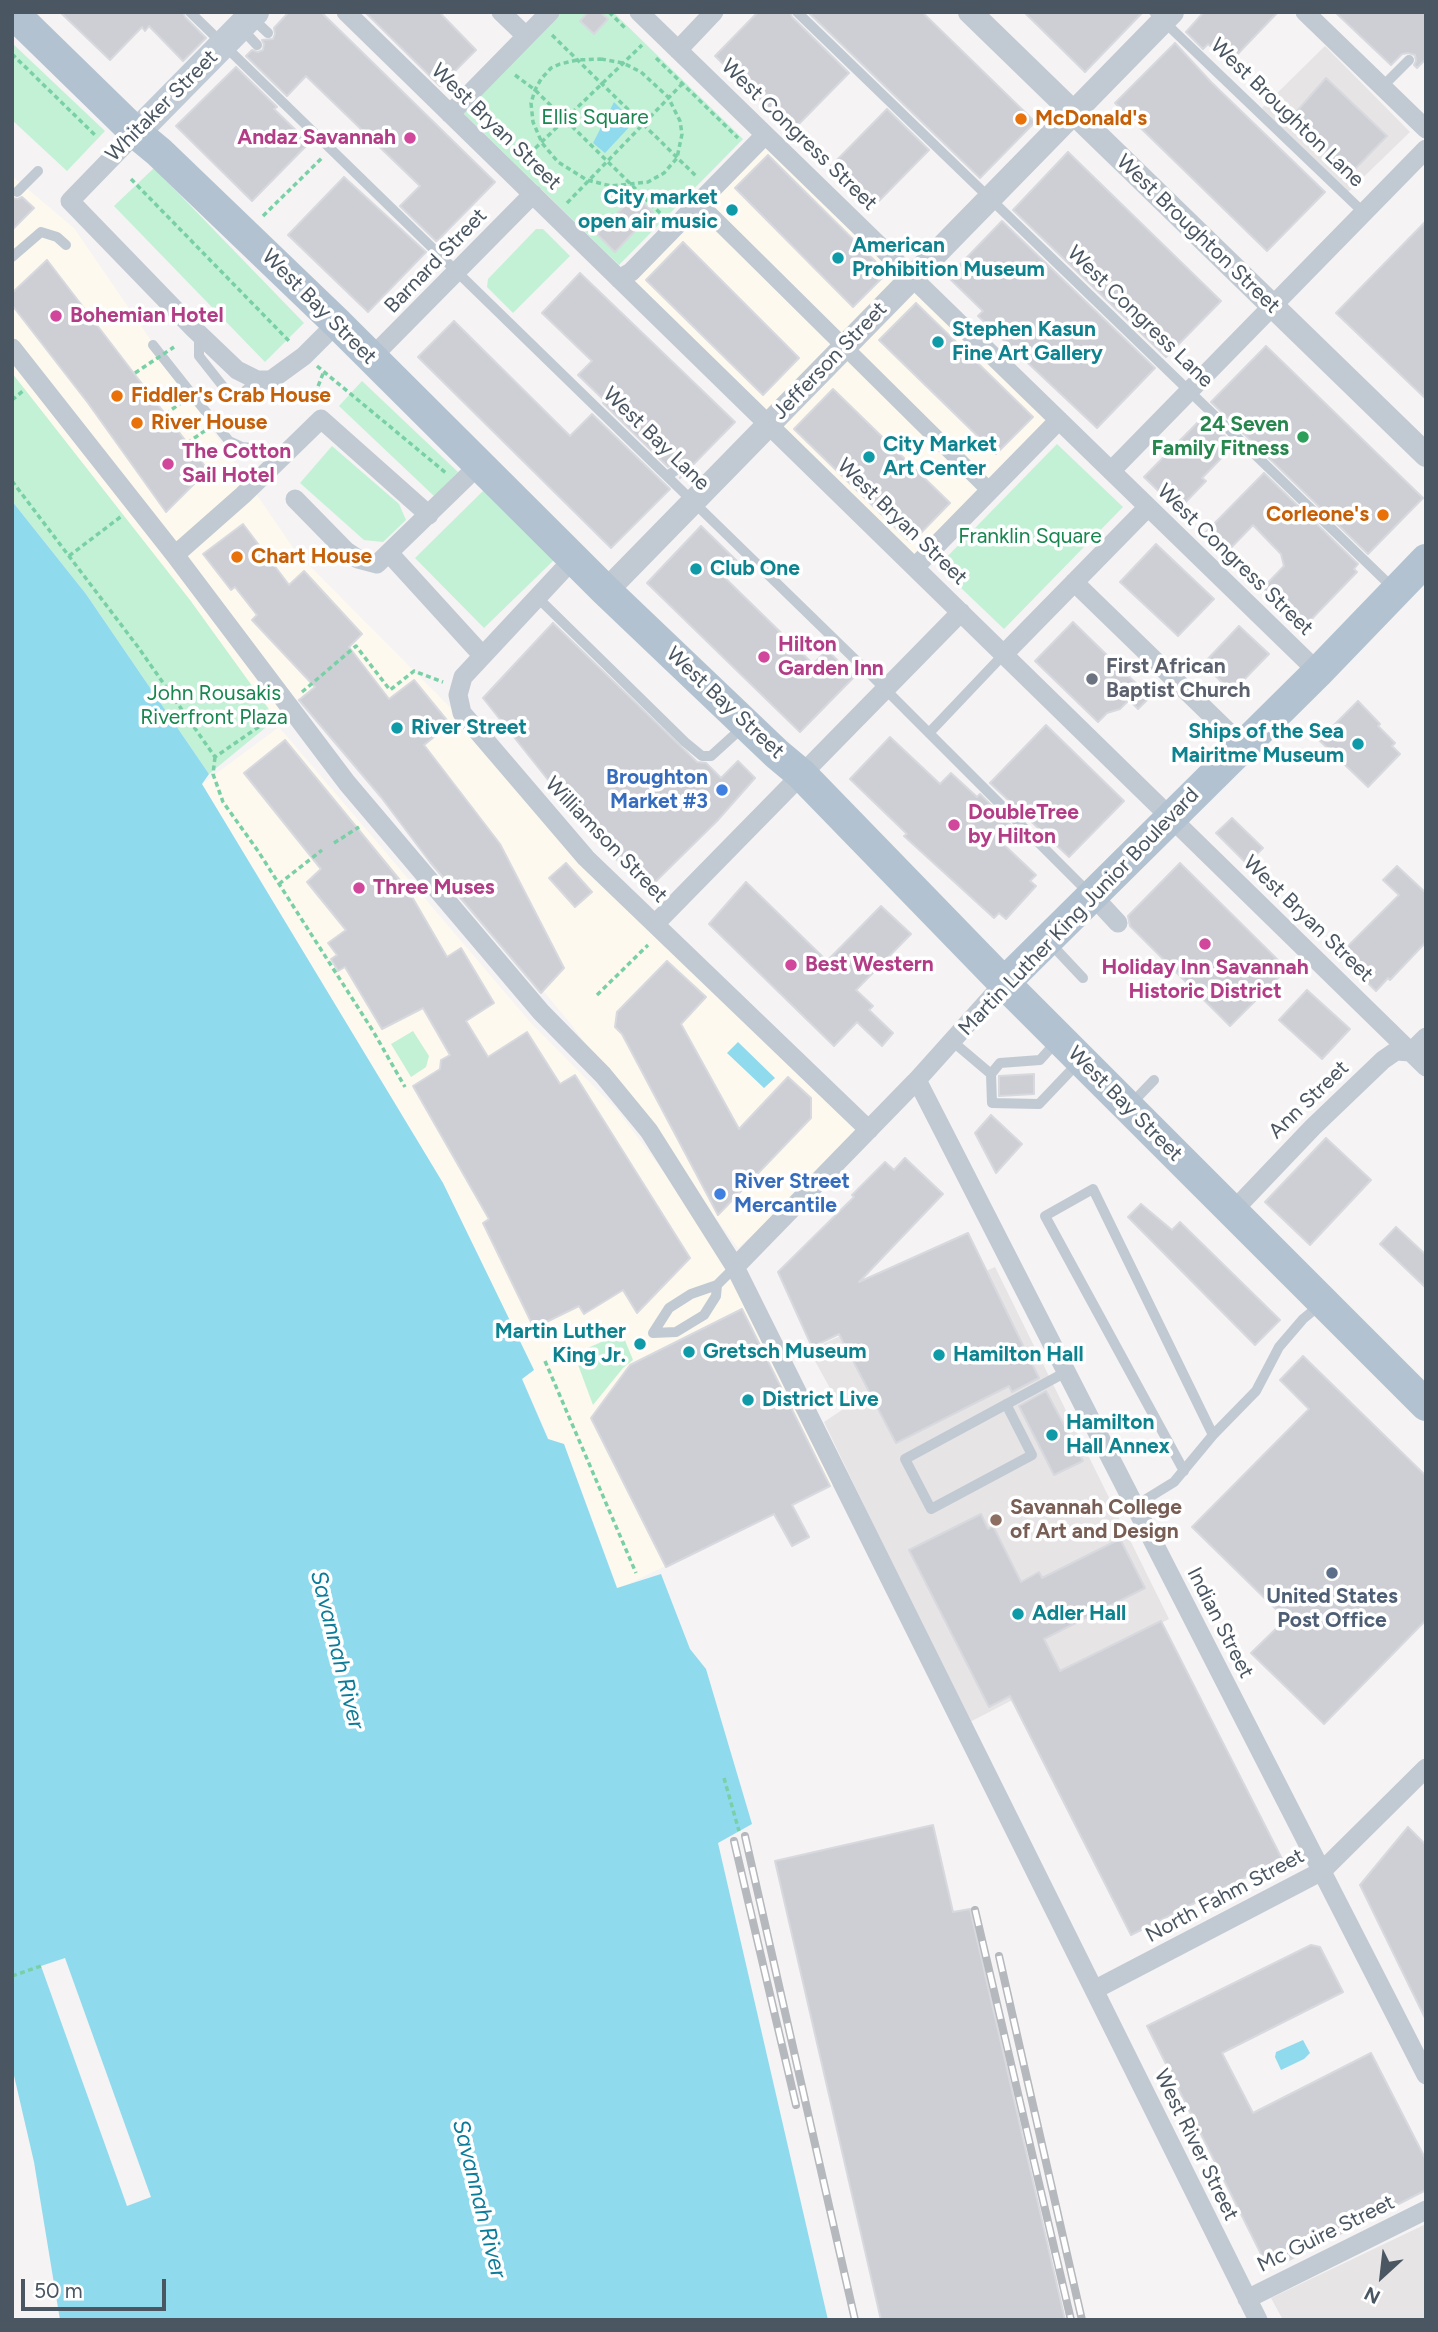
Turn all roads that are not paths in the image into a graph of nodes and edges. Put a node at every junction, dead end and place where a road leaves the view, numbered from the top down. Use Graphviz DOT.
graph roads {
  1 [pos="12,12"];
  2 [pos="190,12"];
  3 [pos="346,12"];
  4 [pos="501,12"];
  5 [pos="639,12"];
  6 [pos="714,12"];
  7 [pos="797,12"];
  8 [pos="970,12"];
  9 [pos="1305,12"];
  10 [pos="1163,15"];
  11 [pos="548,21"];
  12 [pos="249,30"];
  13 [pos="526,36"];
  14 [pos="678,50"];
  15 [pos="1409,60"];
  16 [pos="1382,87"];
  17 [pos="1072,112"];
  18 [pos="450,114"];
  19 [pos="1426,129"];
  20 [pos="136,134"];
  21 [pos="765,135"];
  22 [pos="1426,149"];
  23 [pos="38,171"];
  24 [pos="17,192"];
  25 [pos="533,194"];
  26 [pos="989,199"];
  27 [pos="699,203"];
  28 [pos="1363,212"];
  29 [pos="66,245"];
  30 [pos="12,257"];
  31 [pos="457,272"];
  32 [pos="912,277"];
  33 [pos="619,279"];
  34 [pos="1272,306"];
  35 [pos="337,323"];
  36 [pos="153,345"];
  37 [pos="844,346"];
  38 [pos="12,348"];
  39 [pos="371,358"];
  40 [pos="1190,390"];
  41 [pos="1059,420"];
  42 [pos="768,424"];
  43 [pos="1426,455"];
  44 [pos="282,457"];
  45 [pos="479,465"];
  46 [pos="676,470"];
  47 [pos="1111,471"];
  48 [pos="667,476"];
  49 [pos="990,491"];
  50 [pos="295,499"];
  51 [pos="692,501"];
  52 [pos="1148,507"];
  53 [pos="429,515"];
  54 [pos="389,553"];
  55 [pos="175,555"];
  56 [pos="574,558"];
  57 [pos="1426,560"];
  58 [pos="915,567"];
  59 [pos="1074,582"];
  60 [pos="607,591"];
  61 [pos="1396,591"];
  62 [pos="537,597"];
  63 [pos="961,612"];
  64 [pos="482,654"];
  65 [pos="1004,654"];
  66 [pos="1318,672"];
  67 [pos="886,689"];
  68 [pos="746,724"];
  69 [pos="929,733"];
  70 [pos="1243,746"];
  71 [pos="802,774"];
  72 [pos="1171,817"];
  73 [pos="1092,895"];
  74 [pos="1118,923"];
  75 [pos="655,930"];
  76 [pos="1047,940"];
  77 [pos="1083,978"];
  78 [pos="1004,983"];
  79 [pos="1426,1037"];
  80 [pos="952,1041"];
  81 [pos="1070,1049"];
  82 [pos="1411,1052"];
  83 [pos="1426,1067"];
  84 [pos="991,1074"];
  85 [pos="918,1080"];
  86 [pos="1154,1080"];
  87 [pos="1128,1108"];
  88 [pos="869,1130"];
  89 [pos="1232,1212"];
  90 [pos="735,1267"];
  91 [pos="717,1286"];
  92 [pos="1323,1302"];
  93 [pos="1066,1372"];
  94 [pos="1006,1404"];
  95 [pos="1426,1405"];
  96 [pos="1213,1435"];
  97 [pos="1184,1471"];
  98 [pos="1135,1506"];
  99 [pos="1426,1768"];
  100 [pos="1322,1871"];
  101 [pos="1094,1990"];
  102 [pos="1426,2075"];
  103 [pos="1426,2210"];
  104 [pos="1247,2299"];
  105 [pos="1258,2320"];
  1 -- 20 [label="main road, West Bay Street"];
  2 -- 12 [label="lane, West Bay Lane"];
  3 -- 18 [label="street, West Bryan Street"];
  4 -- 13 [label="street"];
  5 -- 14 [label="street, West Congress Street"];
  6 -- 14 [label="street"];
  7 -- 26 [label="lane, West Congress Lane"];
  8 -- 17 [label="street, West Broughton Street"];
  9 -- 16 [label="street"];
  10 -- 17 [label="street, Jefferson Street"];
  10 -- 28 [label="lane, West Broughton Lane"];
  11 -- 13 [label="street"];
  12 -- 20 [label="main road, Whitaker Street"];
  12 -- 31 [label="lane, West Bay Lane"];
  13 -- 18 [label="street"];
  14 -- 21 [label="street, West Congress Street"];
  15 -- 16 [label="lane"];
  16 -- 19 [label="street"];
  17 -- 26 [label="street, Jefferson Street"];
  17 -- 34 [label="street, West Broughton Street"];
  18 -- 25 [label="street, West Bryan Street"];
  20 -- 35 [label="main road, West Bay Street"];
  20 -- 35 [label="street, Whitaker Street"];
  21 -- 27 [label="street"];
  21 -- 32 [label="street, West Congress Street"];
  22 -- 28 [label="street"];
  23 -- 24 [label="lane"];
  25 -- 31 [label="street, Barnard Street"];
  25 -- 33 [label="street, West Bryan Street"];
  26 -- 32 [label="street, Jefferson Street"];
  26 -- 40 [label="lane, West Congress Lane"];
  27 -- 33 [label="street"];
  27 -- 37 [label="street"];
  28 -- 34 [label="street"];
  29 -- 30 [label="lane"];
  31 -- 39 [label="street, Barnard Street"];
  31 -- 48 [label="lane, West Bay Lane"];
  32 -- 37 [label="street, Jefferson Street"];
  32 -- 41 [label="street, West Congress Street"];
  33 -- 42 [label="street, West Bryan Street"];
  34 -- 40 [label="street"];
  34 -- 43 [label="street, West Broughton Street"];
  35 -- 39 [label="main road, West Bay Street"];
  36 -- 44 [label="lane"];
  37 -- 42 [label="street, Jefferson Street"];
  37 -- 49 [label="street"];
  38 -- 55 [label="street, West River Street"];
  39 -- 45 [label="main road, West Bay Street"];
  40 -- 47 [label="street"];
  40 -- 61 [label="lane, West Congress Lane"];
  41 -- 47 [label="street, West Congress Street"];
  41 -- 49 [label="street"];
  42 -- 51 [label="street, Jefferson Street"];
  42 -- 58 [label="street, West Bryan Street"];
  44 -- 53 [label="street"];
  44 -- 55 [label="street"];
  45 -- 53 [label="street"];
  45 -- 56 [label="main road, West Bay Street"];
  46 -- 48 [label="lane"];
  47 -- 52 [label="street, West Congress Street"];
  48 -- 51 [label="lane, West Bay Lane"];
  49 -- 58 [label="street"];
  50 -- 54 [label="street"];
  51 -- 60 [label="street, Jefferson Street"];
  51 -- 67 [label="lane, West Bay Lane"];
  52 -- 59 [label="street"];
  52 -- 66 [label="street, West Congress Street"];
  53 -- 54 [label="street"];
  54 -- 64 [label="street"];
  55 -- 90 [label="street, West River Street"];
  56 -- 60 [label="main road, West Bay Street"];
  56 -- 62 [label="street"];
  57 -- 61 [label="main road, Martin Luther King Junior Boulevard"];
  58 -- 63 [label="street, West Bryan Street"];
  59 -- 65 [label="street"];
  59 -- 70 [label="street"];
  60 -- 68 [label="main road, West Bay Street"];
  61 -- 66 [label="main road, Martin Luther King Junior Boulevard"];
  62 -- 64 [label="street"];
  62 -- 68 [label="lane"];
  63 -- 65 [label="street, West Bryan Street"];
  63 -- 67 [label="street"];
  64 -- 75 [label="street, Williamson Street"];
  65 -- 69 [label="lane"];
  65 -- 72 [label="street, West Bryan Street"];
  66 -- 70 [label="main road, Martin Luther King Junior Boulevard"];
  67 -- 69 [label="lane, West Bay Lane"];
  67 -- 71 [label="street"];
  68 -- 71 [label="main road, West Bay Street"];
  69 -- 73 [label="lane, West Bay Lane"];
  70 -- 72 [label="main road, Martin Luther King Junior Boulevard"];
  71 -- 75 [label="street"];
  71 -- 78 [label="main road, West Bay Street"];
  72 -- 73 [label="main road, Martin Luther King Junior Boulevard"];
  72 -- 82 [label="street, West Bryan Street"];
  73 -- 74 [label="street"];
  73 -- 76 [label="main road, Martin Luther King Junior Boulevard"];
  75 -- 88 [label="street, Williamson Street"];
  76 -- 77 [label="lane"];
  76 -- 78 [label="main road, Martin Luther King Junior Boulevard"];
  78 -- 80 [label="street, Martin Luther King Junior Boulevard"];
  78 -- 81 [label="main road, West Bay Street"];
  79 -- 82 [label="street, Ann Street"];
  80 -- 84 [label="lane"];
  80 -- 85 [label="street, Martin Luther King Junior Boulevard"];
  81 -- 84 [label="lane"];
  81 -- 84 [label="lane"];
  81 -- 87 [label="main road, West Bay Street"];
  82 -- 83 [label="street, West Bryan Street"];
  82 -- 89 [label="street, Ann Street"];
  85 -- 88 [label="street, Martin Luther King Junior Boulevard"];
  85 -- 93 [label="street, Indian Street"];
  86 -- 87 [label="lane"];
  87 -- 89 [label="main road, West Bay Street"];
  88 -- 90 [label="street, Martin Luther King Junior Boulevard"];
  89 -- 92 [label="main road, West Bay Street"];
  90 -- 91 [label="lane"];
  90 -- 101 [label="street, West River Street"];
  91 -- 91 [label="lane"];
  92 -- 95 [label="main road, West Bay Street"];
  92 -- 96 [label="lane"];
  93 -- 94 [label="lane"];
  93 -- 98 [label="street, Indian Street"];
  94 -- 94 [label="lane"];
  96 -- 97 [label="lane"];
  96 -- 97 [label="lane"];
  97 -- 98 [label="lane"];
  98 -- 100 [label="street, Indian Street"];
  99 -- 100 [label="street, North Fahm Street"];
  100 -- 101 [label="street, North Fahm Street"];
  100 -- 102 [label="street, Indian Street"];
  101 -- 104 [label="street, West River Street"];
  103 -- 104 [label="street, Mc Guire Street"];
  104 -- 105 [label="street, West River Street"];
}
